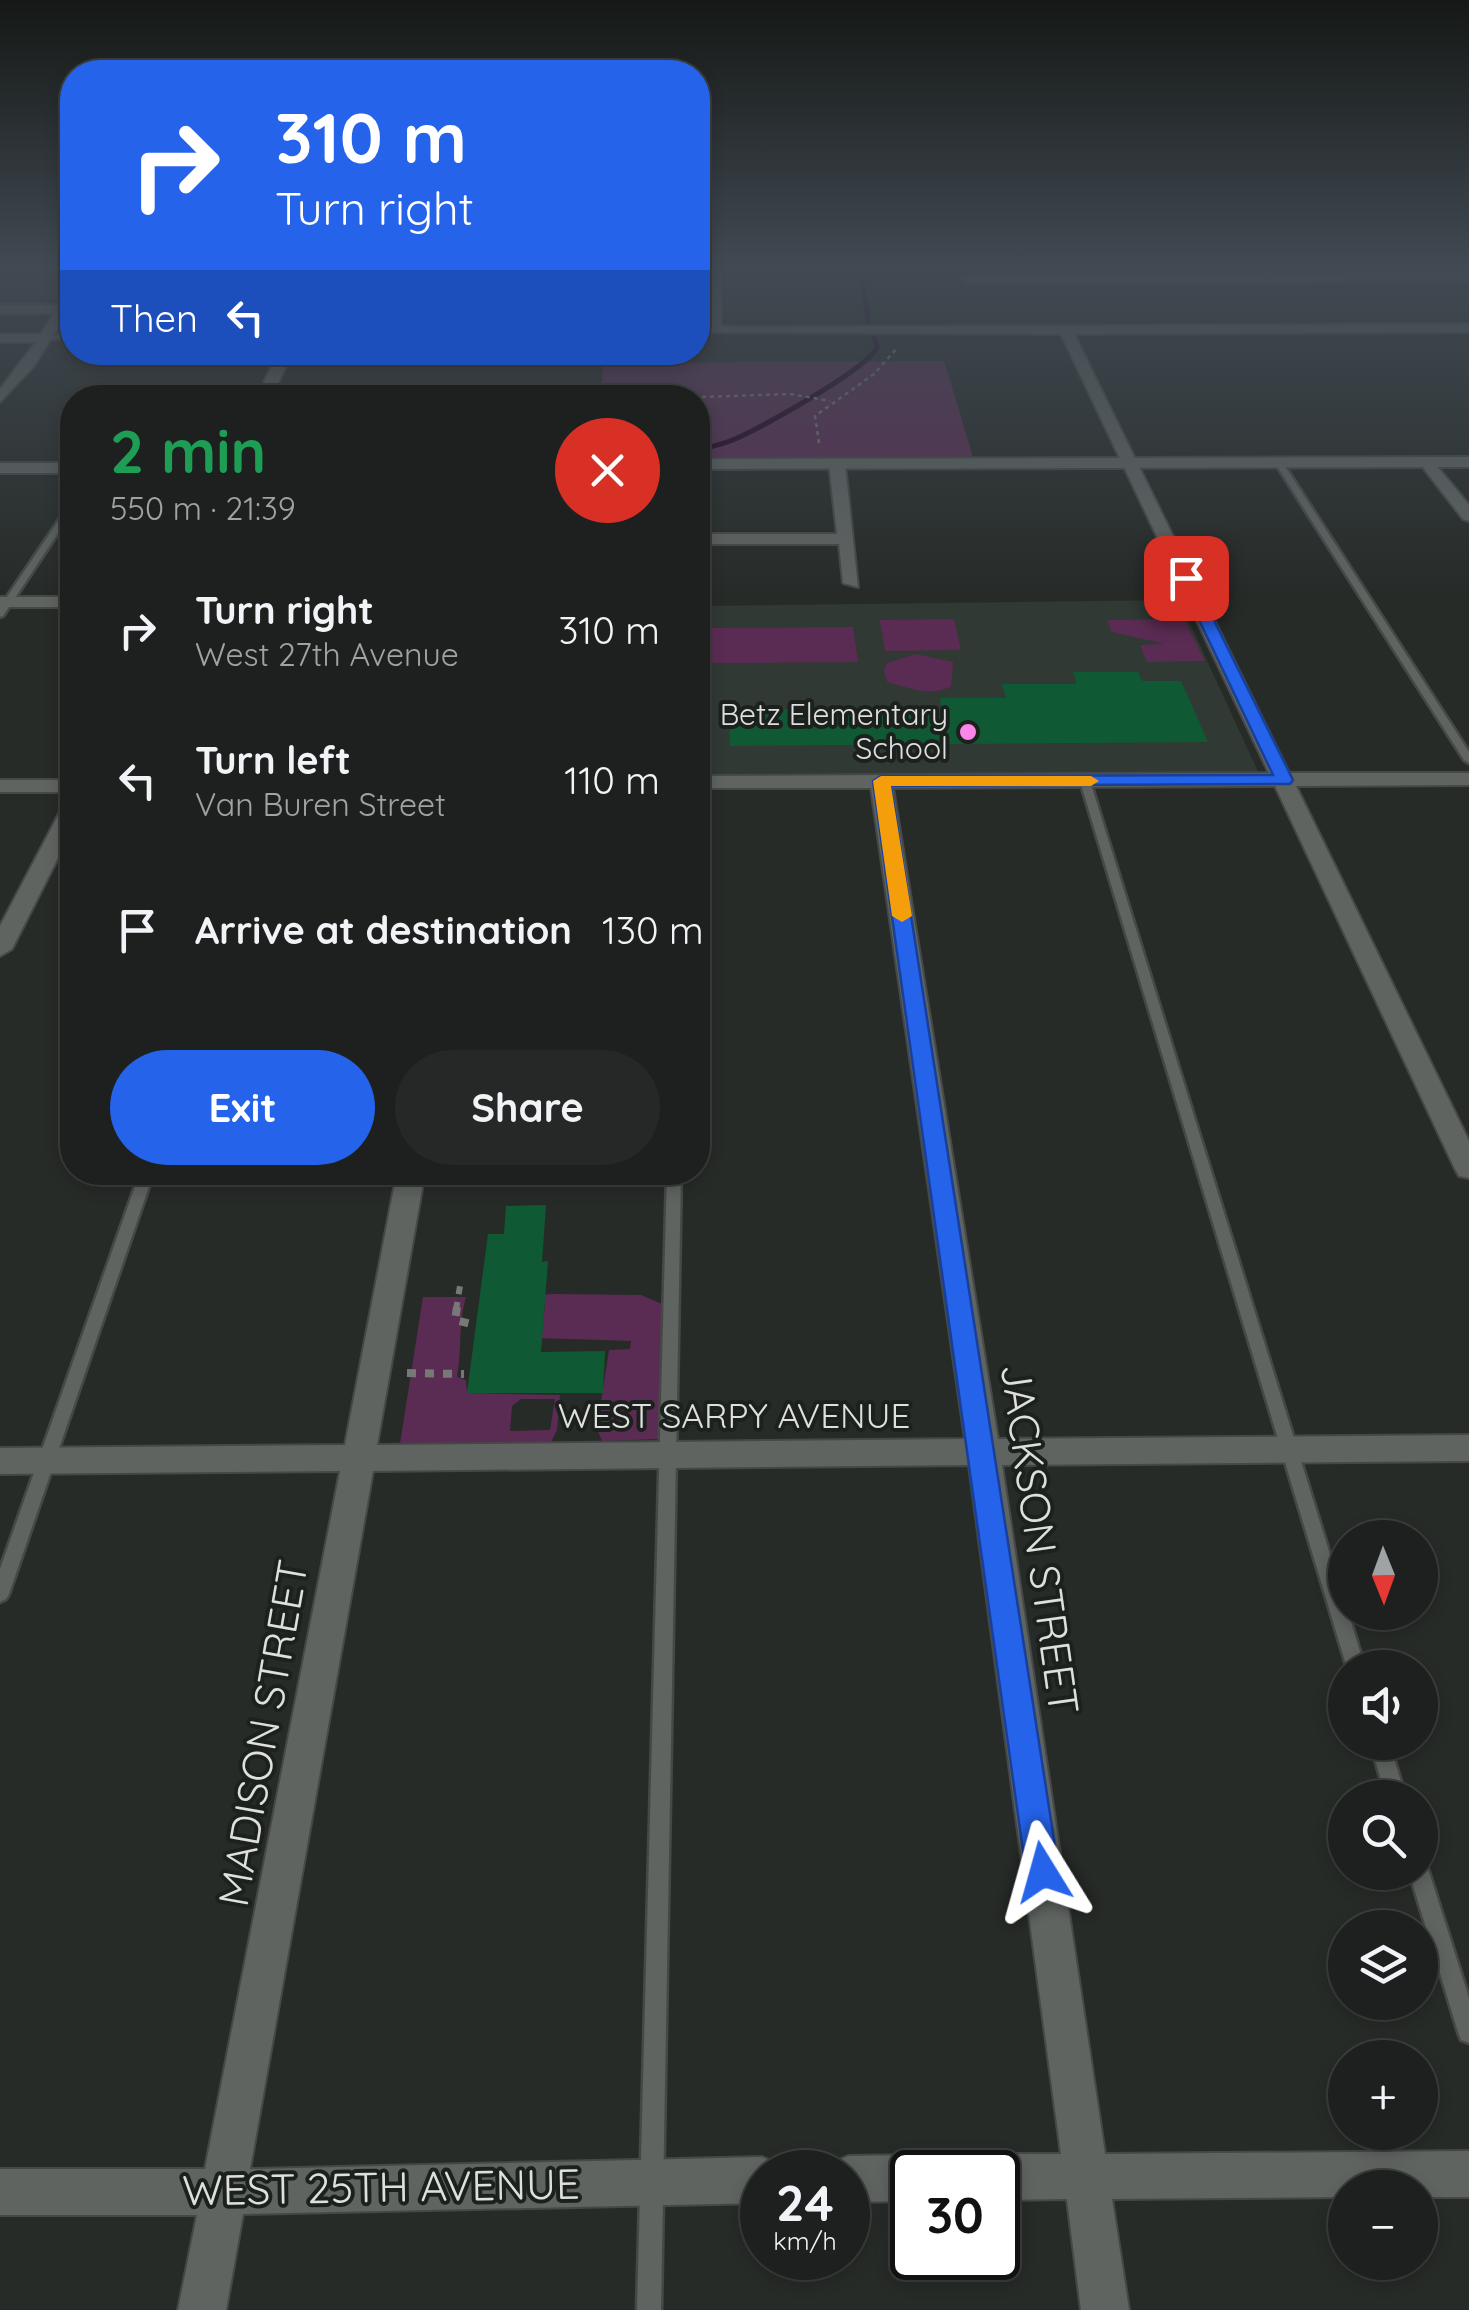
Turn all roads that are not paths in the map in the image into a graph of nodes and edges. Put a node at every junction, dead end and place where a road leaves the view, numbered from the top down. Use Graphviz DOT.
graph roads {
  1 [pos="17,378"];
  2 [pos="1089,378"];
  3 [pos="0,398"];
  4 [pos="1426,462"];
  5 [pos="1469,462"];
  6 [pos="1130,463"];
  7 [pos="1279,463"];
  8 [pos="710,464"];
  9 [pos="830,464"];
  10 [pos="0,468"];
  11 [pos="60,468"];
  12 [pos="1469,516"];
  13 [pos="60,524"];
  14 [pos="710,539"];
  15 [pos="846,539"];
  16 [pos="852,583"];
  17 [pos="60,603"];
  18 [pos="3,606"];
  19 [pos="1469,760"];
  20 [pos="1469,779"];
  21 [pos="1284,780"];
  22 [pos="881,781"];
  23 [pos="1084,781"];
  24 [pos="710,782"];
  25 [pos="0,786"];
  26 [pos="60,786"];
  27 [pos="60,833"];
  28 [pos="0,950"];
  29 [pos="1469,1170"];
  30 [pos="142,1185"];
  31 [pos="409,1185"];
  32 [pos="674,1185"];
  33 [pos="1469,1448"];
  34 [pos="1288,1449"];
  35 [pos="984,1454"];
  36 [pos="668,1456"];
  37 [pos="47,1460"];
  38 [pos="359,1460"];
  39 [pos="0,1461"];
  40 [pos="0,1594"];
  41 [pos="1350,1650"];
  42 [pos="1426,1890"];
  43 [pos="1469,2032"];
  44 [pos="1469,2174"];
  45 [pos="1086,2176"];
  46 [pos="1020,2178"];
  47 [pos="740,2180"];
  48 [pos="651,2182"];
  49 [pos="0,2192"];
  50 [pos="225,2192"];
  51 [pos="202,2310"];
  52 [pos="648,2310"];
  53 [pos="1106,2310"];
  1 -- 3 [label="street"];
  2 -- 6 [label="street"];
  4 -- 5 [label="street"];
  4 -- 7 [label="street"];
  4 -- 12 [label="street"];
  6 -- 7 [label="street"];
  6 -- 9 [label="street"];
  6 -- 21 [label="street"];
  7 -- 19 [label="lane"];
  8 -- 9 [label="street"];
  9 -- 15 [label="street"];
  10 -- 11 [label="street"];
  13 -- 18 [label="lane"];
  14 -- 15 [label="street"];
  15 -- 16 [label="street"];
  17 -- 18 [label="street"];
  20 -- 21 [label="street"];
  21 -- 23 [label="street"];
  21 -- 29 [label="street"];
  22 -- 23 [label="street"];
  22 -- 24 [label="street"];
  22 -- 35 [label="street, JACKSON STREET"];
  23 -- 34 [label="lane"];
  25 -- 26 [label="street"];
  27 -- 28 [label="street"];
  30 -- 37 [label="lane"];
  31 -- 38 [label="street, MADISON STREET"];
  32 -- 36 [label="lane"];
  33 -- 34 [label="street, WEST SARPY AVENUE"];
  34 -- 35 [label="street, WEST SARPY AVENUE"];
  34 -- 41 [label="lane"];
  35 -- 36 [label="street, WEST SARPY AVENUE"];
  35 -- 45 [label="street, JACKSON STREET"];
  36 -- 38 [label="street, WEST SARPY AVENUE"];
  36 -- 48 [label="lane"];
  37 -- 38 [label="street, WEST SARPY AVENUE"];
  37 -- 39 [label="street, WEST SARPY AVENUE"];
  37 -- 40 [label="lane"];
  38 -- 50 [label="street, MADISON STREET"];
  42 -- 43 [label="lane"];
  44 -- 45 [label="street"];
  45 -- 46 [label="street"];
  45 -- 53 [label="street, JACKSON STREET"];
  47 -- 48 [label="street, WEST 25TH AVENUE"];
  48 -- 50 [label="street, WEST 25TH AVENUE"];
  48 -- 52 [label="lane"];
  49 -- 50 [label="street, WEST 25TH AVENUE"];
  50 -- 51 [label="street, MADISON STREET"];
}
